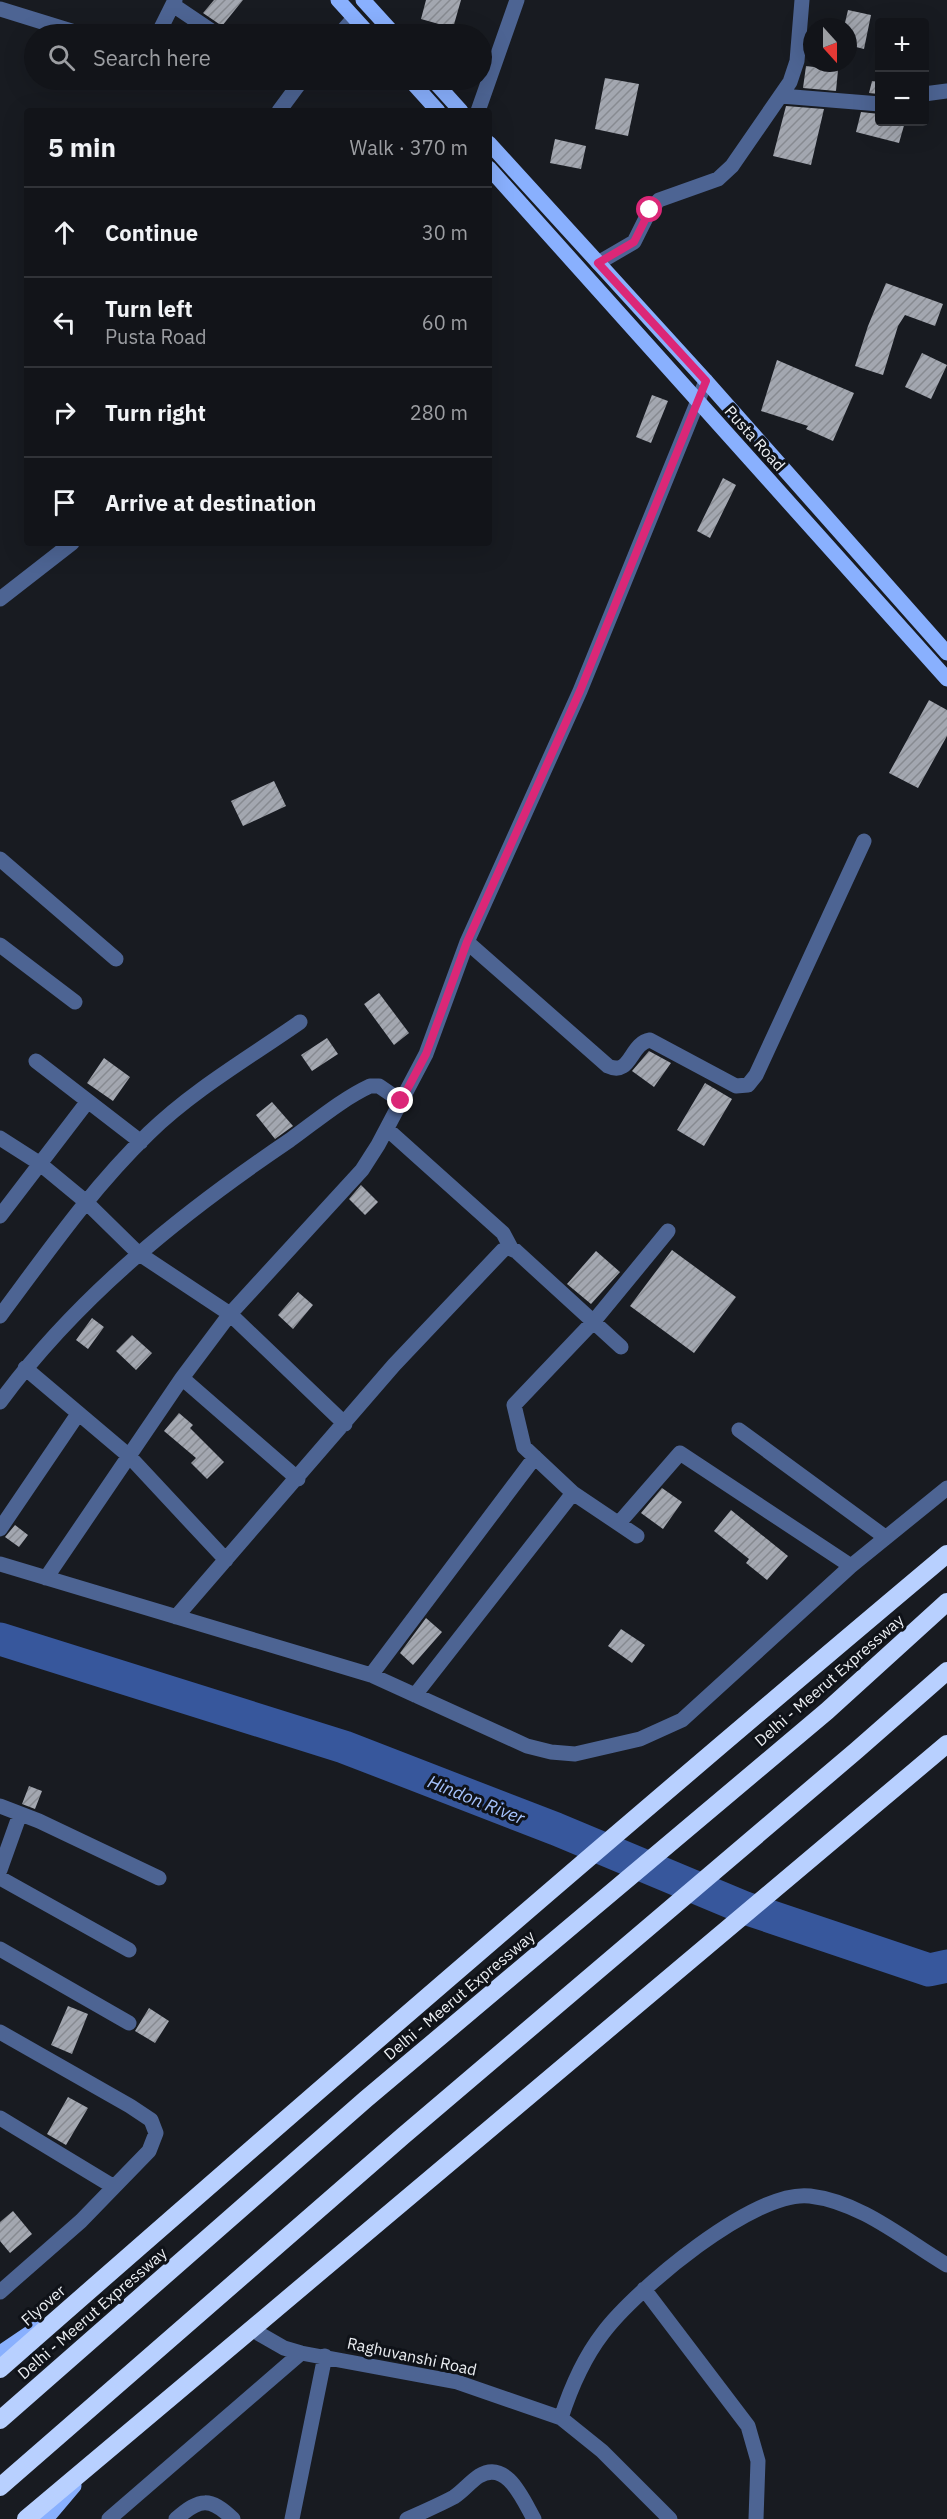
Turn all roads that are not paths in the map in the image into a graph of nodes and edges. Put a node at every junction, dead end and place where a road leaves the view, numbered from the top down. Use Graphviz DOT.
graph roads {
  1 [pos="338,0"];
  2 [pos="363,0"];
  3 [pos="517,0"];
  4 [pos="802,0"];
  5 [pos="174,3"];
  6 [pos="0,9"];
  7 [pos="354,18"];
  8 [pos="49,24"];
  9 [pos="163,24"];
  10 [pos="202,24"];
  11 [pos="349,24"];
  12 [pos="360,24"];
  13 [pos="385,24"];
  14 [pos="492,71"];
  15 [pos="288,90"];
  16 [pos="419,90"];
  17 [pos="442,90"];
  18 [pos="485,90"];
  19 [pos="947,91"];
  20 [pos="929,93"];
  21 [pos="781,96"];
  22 [pos="875,105"];
  23 [pos="280,108"];
  24 [pos="435,108"];
  25 [pos="458,108"];
  26 [pos="479,108"];
  27 [pos="492,146"];
  28 [pos="492,171"];
  29 [pos="598,263"];
  30 [pos="706,381"];
  31 [pos="696,399"];
  32 [pos="68,546"];
  33 [pos="0,598"];
  34 [pos="947,653"];
  35 [pos="947,679"];
  36 [pos="864,841"];
  37 [pos="0,859"];
  38 [pos="467,942"];
  39 [pos="0,945"];
  40 [pos="116,959"];
  41 [pos="75,1002"];
  42 [pos="300,1022"];
  43 [pos="36,1061"];
  44 [pos="88,1101"];
  45 [pos="401,1101"];
  46 [pos="387,1128"];
  47 [pos="0,1138"];
  48 [pos="141,1142"];
  49 [pos="39,1163"];
  50 [pos="85,1201"];
  51 [pos="0,1216"];
  52 [pos="668,1232"];
  53 [pos="511,1248"];
  54 [pos="138,1253"];
  55 [pos="230,1314"];
  56 [pos="0,1316"];
  57 [pos="594,1321"];
  58 [pos="621,1347"];
  59 [pos="25,1368"];
  60 [pos="182,1378"];
  61 [pos="0,1402"];
  62 [pos="78,1413"];
  63 [pos="345,1424"];
  64 [pos="739,1430"];
  65 [pos="129,1456"];
  66 [pos="535,1457"];
  67 [pos="298,1479"];
  68 [pos="947,1488"];
  69 [pos="573,1493"];
  70 [pos="619,1523"];
  71 [pos="0,1529"];
  72 [pos="637,1536"];
  73 [pos="885,1537"];
  74 [pos="947,1554"];
  75 [pos="226,1560"];
  76 [pos="0,1564"];
  77 [pos="851,1566"];
  78 [pos="46,1578"];
  79 [pos="947,1602"];
  80 [pos="176,1617"];
  81 [pos="947,1671"];
  82 [pos="371,1675"];
  83 [pos="415,1695"];
  84 [pos="947,1744"];
  85 [pos="0,1806"];
  86 [pos="20,1814"];
  87 [pos="0,1870"];
  88 [pos="0,1878"];
  89 [pos="159,1878"];
  90 [pos="0,1949"];
  91 [pos="129,1950"];
  92 [pos="129,2023"];
  93 [pos="0,2032"];
  94 [pos="0,2118"];
  95 [pos="114,2187"];
  96 [pos="947,2265"];
  97 [pos="3,2282"];
  98 [pos="644,2289"];
  99 [pos="84,2295"];
  100 [pos="252,2329"];
  101 [pos="301,2353"];
  102 [pos="0,2354"];
  103 [pos="325,2356"];
  104 [pos="0,2369"];
  105 [pos="561,2418"];
  106 [pos="0,2420"];
  107 [pos="102,2455"];
  108 [pos="0,2487"];
  109 [pos="26,2519"];
  110 [pos="46,2519"];
  111 [pos="108,2519"];
  112 [pos="176,2519"];
  113 [pos="233,2519"];
  114 [pos="292,2519"];
  115 [pos="407,2519"];
  116 [pos="534,2519"];
  117 [pos="670,2519"];
  118 [pos="756,2519"];
  1 -- 7 [label="main road"];
  2 -- 13 [label="main road"];
  3 -- 14 [label="street"];
  4 -- 21 [label="street"];
  5 -- 9 [label="street"];
  5 -- 10 [label="street"];
  6 -- 8 [label="street"];
  7 -- 11 [label="street"];
  7 -- 12 [label="main road"];
  15 -- 23 [label="street"];
  16 -- 24 [label="main road"];
  17 -- 25 [label="main road"];
  18 -- 26 [label="street"];
  19 -- 20 [label="street"];
  21 -- 22 [label="street"];
  21 -- 29 [label="street"];
  27 -- 29 [label="main road, Pusta Road"];
  28 -- 31 [label="main road, Pusta Road"];
  29 -- 30 [label="main road, Pusta Road"];
  30 -- 31 [label="street"];
  30 -- 34 [label="main road, Pusta Road"];
  31 -- 35 [label="main road, Pusta Road"];
  31 -- 38 [label="street"];
  32 -- 33 [label="street"];
  36 -- 38 [label="street"];
  37 -- 40 [label="street"];
  38 -- 45 [label="street"];
  39 -- 41 [label="street"];
  42 -- 48 [label="street"];
  43 -- 44 [label="street"];
  44 -- 48 [label="street"];
  44 -- 49 [label="street"];
  45 -- 46 [label="street"];
  45 -- 54 [label="street"];
  46 -- 53 [label="street"];
  46 -- 55 [label="street"];
  47 -- 49 [label="street"];
  48 -- 50 [label="street"];
  49 -- 50 [label="street"];
  49 -- 51 [label="street"];
  50 -- 54 [label="street"];
  50 -- 56 [label="street"];
  52 -- 57 [label="street"];
  53 -- 57 [label="street"];
  53 -- 63 [label="street"];
  54 -- 55 [label="street"];
  54 -- 59 [label="street"];
  55 -- 60 [label="street"];
  55 -- 63 [label="street"];
  57 -- 58 [label="street"];
  57 -- 66 [label="street"];
  59 -- 61 [label="street"];
  59 -- 62 [label="street"];
  60 -- 65 [label="street"];
  60 -- 67 [label="street"];
  62 -- 65 [label="street"];
  62 -- 71 [label="street"];
  63 -- 67 [label="street"];
  64 -- 73 [label="street"];
  65 -- 75 [label="street"];
  65 -- 78 [label="street"];
  66 -- 69 [label="street"];
  66 -- 82 [label="street"];
  67 -- 75 [label="street"];
  68 -- 73 [label="street"];
  69 -- 70 [label="street"];
  69 -- 83 [label="street"];
  70 -- 72 [label="street"];
  70 -- 77 [label="street"];
  73 -- 77 [label="street"];
  74 -- 99 [label="highway, Flyover"];
  75 -- 80 [label="street"];
  76 -- 78 [label="street"];
  77 -- 83 [label="street"];
  78 -- 80 [label="street"];
  79 -- 106 [label="highway, Delhi - Meerut Expressway"];
  80 -- 82 [label="street"];
  81 -- 108 [label="highway"];
  82 -- 83 [label="street"];
  84 -- 100 [label="highway"];
  85 -- 86 [label="street"];
  86 -- 87 [label="street"];
  86 -- 89 [label="street"];
  88 -- 91 [label="street"];
  90 -- 92 [label="street"];
  93 -- 95 [label="street"];
  94 -- 95 [label="street"];
  95 -- 97 [label="street"];
  96 -- 98 [label="street"];
  98 -- 105 [label="street"];
  98 -- 118 [label="street"];
  99 -- 102 [label="main road"];
  99 -- 104 [label="highway, Flyover"];
  100 -- 101 [label="street, Raghuvanshi Road"];
  100 -- 107 [label="highway"];
  101 -- 103 [label="street, Raghuvanshi Road"];
  101 -- 111 [label="street"];
  103 -- 105 [label="street, Raghuvanshi Road"];
  103 -- 114 [label="street"];
  105 -- 117 [label="street, Raghuvanshi Road"];
  107 -- 109 [label="highway"];
  107 -- 110 [label="main road"];
  112 -- 113 [label="street"];
  115 -- 116 [label="street"];
}
